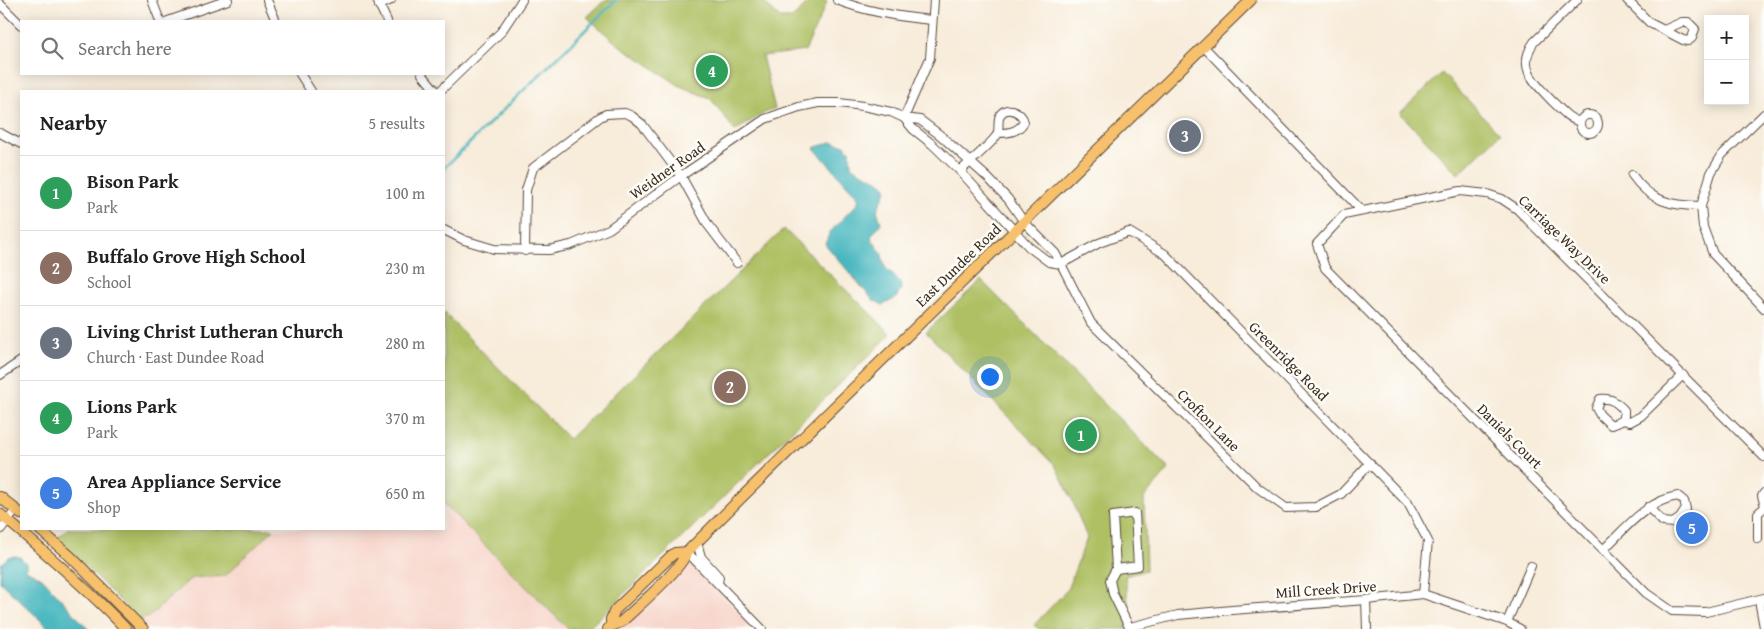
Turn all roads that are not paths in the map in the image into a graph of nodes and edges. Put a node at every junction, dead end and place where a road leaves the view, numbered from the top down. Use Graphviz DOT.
graph roads {
  1 [pos="152,0"];
  2 [pos="228,0"];
  3 [pos="267,0"];
  4 [pos="391,0"];
  5 [pos="522,0"];
  6 [pos="837,0"];
  7 [pos="934,0"];
  8 [pos="1251,0"];
  9 [pos="1577,0"];
  10 [pos="1627,0"];
  11 [pos="378,3"];
  12 [pos="0,4"];
  13 [pos="160,20"];
  14 [pos="171,20"];
  15 [pos="276,20"];
  16 [pos="386,20"];
  17 [pos="932,20"];
  18 [pos="20,24"];
  19 [pos="1664,30"];
  20 [pos="1204,47"];
  21 [pos="301,75"];
  22 [pos="423,75"];
  23 [pos="310,90"];
  24 [pos="437,90"];
  25 [pos="439,90"];
  26 [pos="1764,114"];
  27 [pos="904,118"];
  28 [pos="1580,122"];
  29 [pos="0,133"];
  30 [pos="998,134"];
  31 [pos="20,143"];
  32 [pos="971,162"];
  33 [pos="960,171"];
  34 [pos="1632,175"];
  35 [pos="681,176"];
  36 [pos="1701,206"];
  37 [pos="1362,211"];
  38 [pos="1024,222"];
  39 [pos="445,230"];
  40 [pos="1014,232"];
  41 [pos="525,251"];
  42 [pos="738,263"];
  43 [pos="1061,264"];
  44 [pos="1764,308"];
  45 [pos="20,362"];
  46 [pos="0,375"];
  47 [pos="1683,375"];
  48 [pos="1624,420"];
  49 [pos="1764,457"];
  50 [pos="1370,463"];
  51 [pos="1764,493"];
  52 [pos="0,497"];
  53 [pos="1764,503"];
  54 [pos="1648,507"];
  55 [pos="1764,508"];
  56 [pos="19,512"];
  57 [pos="4,517"];
  58 [pos="0,530"];
  59 [pos="40,530"];
  60 [pos="1758,539"];
  61 [pos="697,542"];
  62 [pos="1604,550"];
  63 [pos="687,552"];
  64 [pos="1531,566"];
  65 [pos="1116,569"];
  66 [pos="718,583"];
  67 [pos="1423,594"];
  68 [pos="1762,599"];
  69 [pos="1366,600"];
  70 [pos="1507,622"];
  71 [pos="610,627"];
  72 [pos="1130,628"];
  73 [pos="1764,628"];
  74 [pos="126,629"];
  75 [pos="143,629"];
  76 [pos="762,629"];
  77 [pos="1367,629"];
  78 [pos="1520,629"];
  1 -- 13 [label="street"];
  2 -- 14 [label="street"];
  3 -- 15 [label="street"];
  4 -- 11 [label="street"];
  5 -- 25 [label="street"];
  6 -- 17 [label="street"];
  7 -- 17 [label="street"];
  8 -- 20 [label="main road, East Dundee Road"];
  9 -- 28 [label="street"];
  10 -- 19 [label="street"];
  11 -- 16 [label="street"];
  12 -- 18 [label="street"];
  17 -- 27 [label="street"];
  20 -- 37 [label="street"];
  20 -- 38 [label="main road, East Dundee Road"];
  21 -- 23 [label="street"];
  22 -- 24 [label="street"];
  26 -- 36 [label="street"];
  27 -- 32 [label="street, Weidner Road"];
  27 -- 33 [label="street, Weidner Road"];
  27 -- 35 [label="street, Weidner Road"];
  29 -- 31 [label="street"];
  30 -- 32 [label="street"];
  32 -- 33 [label="street"];
  32 -- 38 [label="street, Weidner Road"];
  33 -- 40 [label="street, Weidner Road"];
  34 -- 36 [label="street"];
  35 -- 41 [label="street, Weidner Road"];
  35 -- 41 [label="street"];
  35 -- 42 [label="street"];
  36 -- 44 [label="street"];
  37 -- 47 [label="street, Carriage Way Drive"];
  37 -- 62 [label="street, Daniels Court"];
  38 -- 40 [label="main road, East Dundee Road"];
  38 -- 43 [label="street, Crofton Lane"];
  39 -- 41 [label="street, Weidner Road"];
  40 -- 43 [label="street"];
  40 -- 61 [label="main road, East Dundee Road"];
  43 -- 50 [label="street, Greenridge Road"];
  43 -- 50 [label="street, Crofton Lane"];
  45 -- 46 [label="street"];
  47 -- 48 [label="street"];
  47 -- 49 [label="street, Carriage Way Drive"];
  50 -- 67 [label="street, Greenridge Road"];
  51 -- 53 [label="street"];
  52 -- 56 [label="main road"];
  54 -- 54 [label="street"];
  54 -- 62 [label="street"];
  55 -- 60 [label="street"];
  56 -- 57 [label="street"];
  57 -- 58 [label="street"];
  57 -- 74 [label="main road"];
  59 -- 75 [label="main road"];
  61 -- 63 [label="main road, East Dundee Road"];
  61 -- 66 [label="street"];
  62 -- 68 [label="street, Daniels Court"];
  63 -- 66 [label="street"];
  63 -- 71 [label="main road, East Dundee Road"];
  64 -- 70 [label="street"];
  65 -- 65 [label="street"];
  65 -- 72 [label="street"];
  66 -- 76 [label="street"];
  67 -- 69 [label="street, Mill Creek Drive"];
  67 -- 70 [label="street, Mill Creek Drive"];
  68 -- 73 [label="street"];
  69 -- 72 [label="street, Mill Creek Drive"];
  69 -- 77 [label="street"];
  70 -- 78 [label="street, Mill Creek Drive"];
}
